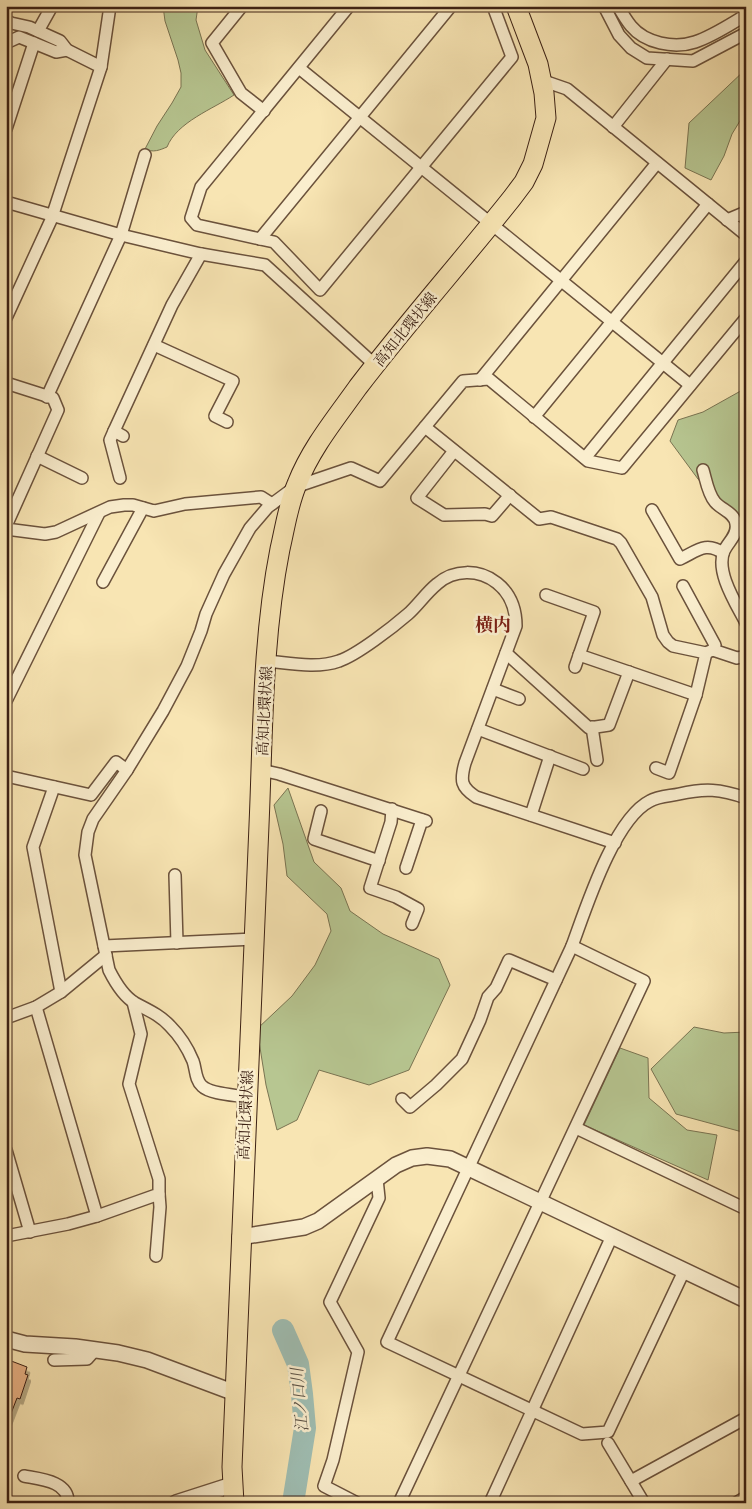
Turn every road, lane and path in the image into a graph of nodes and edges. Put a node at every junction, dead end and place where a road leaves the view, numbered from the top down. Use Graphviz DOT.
graph roads {
  1 [pos="52,6"];
  2 [pos="110,6"];
  3 [pos="242,6"];
  4 [pos="349,6"];
  5 [pos="451,6"];
  6 [pos="493,6"];
  7 [pos="516,6"];
  8 [pos="604,6"];
  9 [pos="618,6"];
  10 [pos="746,15"];
  11 [pos="6,20"];
  12 [pos="38,31"];
  13 [pos="746,33"];
  14 [pos="6,43"];
  15 [pos="34,43"];
  16 [pos="67,50"];
  17 [pos="667,59"];
  18 [pos="101,67"];
  19 [pos="299,68"];
  20 [pos="541,80"];
  21 [pos="264,111"];
  22 [pos="360,117"];
  23 [pos="613,127"];
  24 [pos="6,129"];
  25 [pos="145,155"];
  26 [pos="657,163"];
  27 [pos="421,167"];
  28 [pos="6,202"];
  29 [pos="708,204"];
  30 [pos="746,212"];
  31 [pos="52,215"];
  32 [pos="727,220"];
  33 [pos="491,224"];
  34 [pos="121,234"];
  35 [pos="746,235"];
  36 [pos="260,239"];
  37 [pos="201,254"];
  38 [pos="746,261"];
  39 [pos="561,281"];
  40 [pos="6,318"];
  41 [pos="746,318"];
  42 [pos="612,322"];
  43 [pos="154,345"];
  44 [pos="662,363"];
  45 [pos="375,366"];
  46 [pos="480,380"];
  47 [pos="6,382"];
  48 [pos="690,385"];
  49 [pos="47,396"];
  50 [pos="534,416"];
  51 [pos="227,422"];
  52 [pos="425,428"];
  53 [pos="454,451"];
  54 [pos="37,456"];
  55 [pos="584,458"];
  56 [pos="703,470"];
  57 [pos="82,478"];
  58 [pos="120,478"];
  59 [pos="295,487"];
  60 [pos="510,495"];
  61 [pos="272,504"];
  62 [pos="143,508"];
  63 [pos="652,510"];
  64 [pos="99,513"];
  65 [pos="6,528"];
  66 [pos="723,553"];
  67 [pos="102,582"];
  68 [pos="683,586"];
  69 [pos="546,595"];
  70 [pos="746,623"];
  71 [pos="710,651"];
  72 [pos="506,653"];
  73 [pos="579,655"];
  74 [pos="746,656"];
  75 [pos="267,661"];
  76 [pos="575,667"];
  77 [pos="629,672"];
  78 [pos="493,689"];
  79 [pos="696,695"];
  80 [pos="519,699"];
  81 [pos="6,701"];
  82 [pos="592,727"];
  83 [pos="478,729"];
  84 [pos="550,756"];
  85 [pos="597,760"];
  86 [pos="656,768"];
  87 [pos="583,769"];
  88 [pos="127,770"];
  89 [pos="261,770"];
  90 [pos="6,776"];
  91 [pos="54,787"];
  92 [pos="746,798"];
  93 [pos="392,809"];
  94 [pos="321,811"];
  95 [pos="531,815"];
  96 [pos="615,843"];
  97 [pos="379,861"];
  98 [pos="406,868"];
  99 [pos="175,875"];
  100 [pos="412,924"];
  101 [pos="254,939"];
  102 [pos="177,943"];
  103 [pos="572,946"];
  104 [pos="105,950"];
  105 [pos="556,980"];
  106 [pos="62,992"];
  107 [pos="133,1002"];
  108 [pos="36,1007"];
  109 [pos="6,1018"];
  110 [pos="246,1097"];
  111 [pos="402,1099"];
  112 [pos="576,1128"];
  113 [pos="6,1150"];
  114 [pos="468,1167"];
  115 [pos="377,1179"];
  116 [pos="159,1194"];
  117 [pos="541,1202"];
  118 [pos="746,1209"];
  119 [pos="97,1216"];
  120 [pos="30,1232"];
  121 [pos="6,1236"];
  122 [pos="612,1236"];
  123 [pos="240,1237"];
  124 [pos="156,1256"];
  125 [pos="684,1271"];
  126 [pos="746,1300"];
  127 [pos="6,1339"];
  128 [pos="95,1350"];
  129 [pos="54,1360"];
  130 [pos="459,1376"];
  131 [pos="235,1393"];
  132 [pos="532,1411"];
  133 [pos="746,1418"];
  134 [pos="608,1443"];
  135 [pos="24,1476"];
  136 [pos="631,1481"];
  137 [pos="233,1494"];
  138 [pos="746,1497"];
  139 [pos="68,1503"];
  140 [pos="176,1503"];
  141 [pos="357,1503"];
  142 [pos="399,1503"];
  143 [pos="490,1503"];
  144 [pos="644,1503"];
  145 [pos="736,1503"];
  1 -- 12 [label="street"];
  2 -- 18 [label="street"];
  3 -- 21 [label="street"];
  4 -- 19 [label="street"];
  5 -- 22 [label="street"];
  6 -- 27 [label="street"];
  7 -- 20 [label="main road, 高知北環状線"];
  8 -- 17 [label="street"];
  9 -- 10 [label="street"];
  11 -- 12 [label="street"];
  12 -- 16 [label="street"];
  13 -- 17 [label="street"];
  14 -- 15 [label="street"];
  15 -- 16 [label="street"];
  15 -- 24 [label="street"];
  16 -- 18 [label="street"];
  17 -- 23 [label="street"];
  18 -- 31 [label="street"];
  19 -- 21 [label="street"];
  19 -- 22 [label="street"];
  20 -- 23 [label="street"];
  20 -- 33 [label="main road, 高知北環状線"];
  21 -- 36 [label="street"];
  22 -- 27 [label="street"];
  22 -- 36 [label="street"];
  23 -- 26 [label="street"];
  25 -- 34 [label="street"];
  26 -- 29 [label="street"];
  26 -- 39 [label="street"];
  27 -- 33 [label="street"];
  27 -- 36 [label="street"];
  28 -- 31 [label="street"];
  29 -- 32 [label="street"];
  29 -- 42 [label="street"];
  30 -- 32 [label="street"];
  31 -- 34 [label="street"];
  31 -- 40 [label="street"];
  32 -- 35 [label="street"];
  33 -- 39 [label="street"];
  33 -- 45 [label="main road, 高知北環状線"];
  34 -- 37 [label="street"];
  34 -- 49 [label="street"];
  37 -- 43 [label="street"];
  37 -- 45 [label="street"];
  38 -- 44 [label="street"];
  39 -- 42 [label="street"];
  39 -- 46 [label="street"];
  41 -- 48 [label="street"];
  42 -- 44 [label="street"];
  42 -- 50 [label="street"];
  43 -- 51 [label="street"];
  43 -- 58 [label="street"];
  44 -- 48 [label="street"];
  44 -- 55 [label="street"];
  45 -- 59 [label="main road, 高知北環状線"];
  46 -- 50 [label="street"];
  46 -- 52 [label="street"];
  47 -- 49 [label="street"];
  48 -- 55 [label="street"];
  49 -- 54 [label="street"];
  50 -- 55 [label="street"];
  52 -- 53 [label="street"];
  52 -- 59 [label="street"];
  53 -- 60 [label="street"];
  53 -- 60 [label="street"];
  54 -- 57 [label="street"];
  54 -- 65 [label="street"];
  56 -- 66 [label="street"];
  59 -- 61 [label="street"];
  59 -- 75 [label="main road, 高知北環状線"];
  60 -- 71 [label="street"];
  61 -- 62 [label="street"];
  61 -- 88 [label="street"];
  62 -- 64 [label="street"];
  62 -- 67 [label="street"];
  63 -- 66 [label="street"];
  64 -- 65 [label="street"];
  64 -- 81 [label="street"];
  66 -- 70 [label="street"];
  68 -- 71 [label="street"];
  69 -- 73 [label="street"];
  71 -- 74 [label="street"];
  71 -- 79 [label="street"];
  72 -- 75 [label="street"];
  72 -- 78 [label="street"];
  72 -- 82 [label="street"];
  73 -- 76 [label="street"];
  73 -- 77 [label="street"];
  75 -- 89 [label="main road, 高知北環状線"];
  77 -- 79 [label="street"];
  77 -- 82 [label="street"];
  78 -- 80 [label="street"];
  78 -- 83 [label="street"];
  79 -- 86 [label="street"];
  82 -- 85 [label="street"];
  83 -- 84 [label="street"];
  83 -- 95 [label="street"];
  84 -- 87 [label="street"];
  84 -- 95 [label="street"];
  88 -- 91 [label="street"];
  88 -- 104 [label="street"];
  89 -- 93 [label="street"];
  89 -- 101 [label="main road, 高知北環状線"];
  90 -- 91 [label="street"];
  91 -- 106 [label="street"];
  92 -- 96 [label="street"];
  93 -- 97 [label="street"];
  93 -- 98 [label="street"];
  94 -- 97 [label="street"];
  95 -- 96 [label="street"];
  96 -- 103 [label="street"];
  97 -- 100 [label="street"];
  99 -- 102 [label="street"];
  101 -- 102 [label="street"];
  101 -- 110 [label="main road, 高知北環状線"];
  102 -- 104 [label="street"];
  103 -- 105 [label="street"];
  103 -- 112 [label="street"];
  104 -- 106 [label="street"];
  104 -- 107 [label="street"];
  105 -- 111 [label="street"];
  105 -- 114 [label="street"];
  106 -- 108 [label="street"];
  107 -- 110 [label="street"];
  107 -- 116 [label="street"];
  108 -- 109 [label="street"];
  108 -- 119 [label="street"];
  110 -- 123 [label="main road, 高知北環状線"];
  112 -- 117 [label="street"];
  112 -- 118 [label="street"];
  113 -- 120 [label="street"];
  114 -- 115 [label="street"];
  114 -- 117 [label="street"];
  114 -- 130 [label="street"];
  115 -- 123 [label="street"];
  115 -- 141 [label="street"];
  116 -- 119 [label="street"];
  116 -- 124 [label="street"];
  117 -- 122 [label="street"];
  117 -- 130 [label="street"];
  119 -- 120 [label="street"];
  120 -- 121 [label="street"];
  122 -- 125 [label="street"];
  122 -- 132 [label="street"];
  123 -- 131 [label="main road, 高知北環状線"];
  125 -- 126 [label="street"];
  125 -- 132 [label="street"];
  127 -- 128 [label="street"];
  128 -- 129 [label="street"];
  128 -- 131 [label="street"];
  130 -- 132 [label="street"];
  130 -- 142 [label="street"];
  131 -- 137 [label="main road, 高知北環状線"];
  132 -- 143 [label="street"];
  133 -- 136 [label="street"];
  134 -- 136 [label="street"];
  135 -- 139 [label="street"];
  136 -- 144 [label="street"];
  137 -- 140 [label="street"];
  138 -- 145 [label="street"];
}
